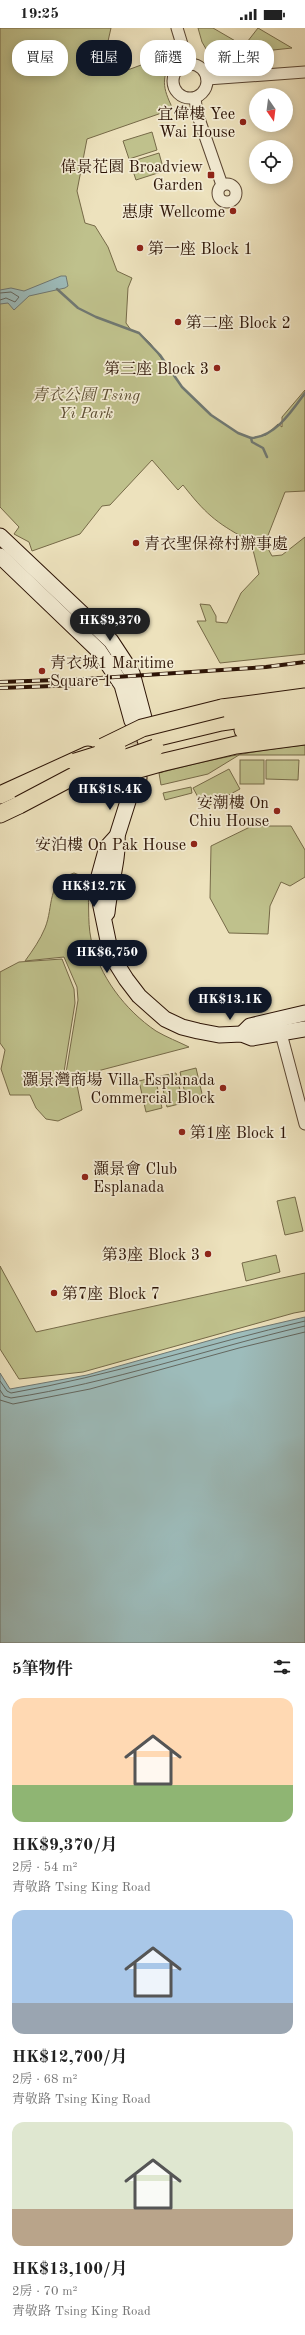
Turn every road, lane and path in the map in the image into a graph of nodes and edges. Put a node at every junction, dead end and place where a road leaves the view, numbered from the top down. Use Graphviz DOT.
graph roads {
  1 [pos="177,28"];
  2 [pos="181,40"];
  3 [pos="196,66"];
  4 [pos="305,72"];
  5 [pos="175,76"];
  6 [pos="207,79"];
  7 [pos="195,98"];
  8 [pos="222,185"];
  9 [pos="0,536"];
  10 [pos="0,556"];
  11 [pos="77,609"];
  12 [pos="82,634"];
  13 [pos="305,697"];
  14 [pos="305,710"];
  15 [pos="305,723"];
  16 [pos="305,736"];
  17 [pos="75,762"];
  18 [pos="135,777"];
  19 [pos="0,795"];
  20 [pos="19,805"];
  21 [pos="0,814"];
  22 [pos="305,1013"];
  23 [pos="279,1027"];
  24 [pos="305,1029"];
  25 [pos="305,1124"];
  1 -- 2 [label="street"];
  3 -- 6 [label="street"];
  4 -- 6 [label="street"];
  5 -- 7 [label="street"];
  6 -- 7 [label="street"];
  7 -- 8 [label="street"];
  9 -- 11 [label="main road"];
  10 -- 12 [label="main road"];
  11 -- 12 [label="main road"];
  11 -- 12 [label="main road"];
  13 -- 17 [label="main road, bridge"];
  14 -- 17 [label="main road, bridge"];
  15 -- 20 [label="main road, bridge"];
  16 -- 20 [label="main road, bridge"];
  17 -- 19 [label="main road"];
  18 -- 23 [label="main road"];
  20 -- 21 [label="main road"];
  22 -- 23 [label="main road"];
  23 -- 24 [label="main road"];
  23 -- 25 [label="street"];
}
